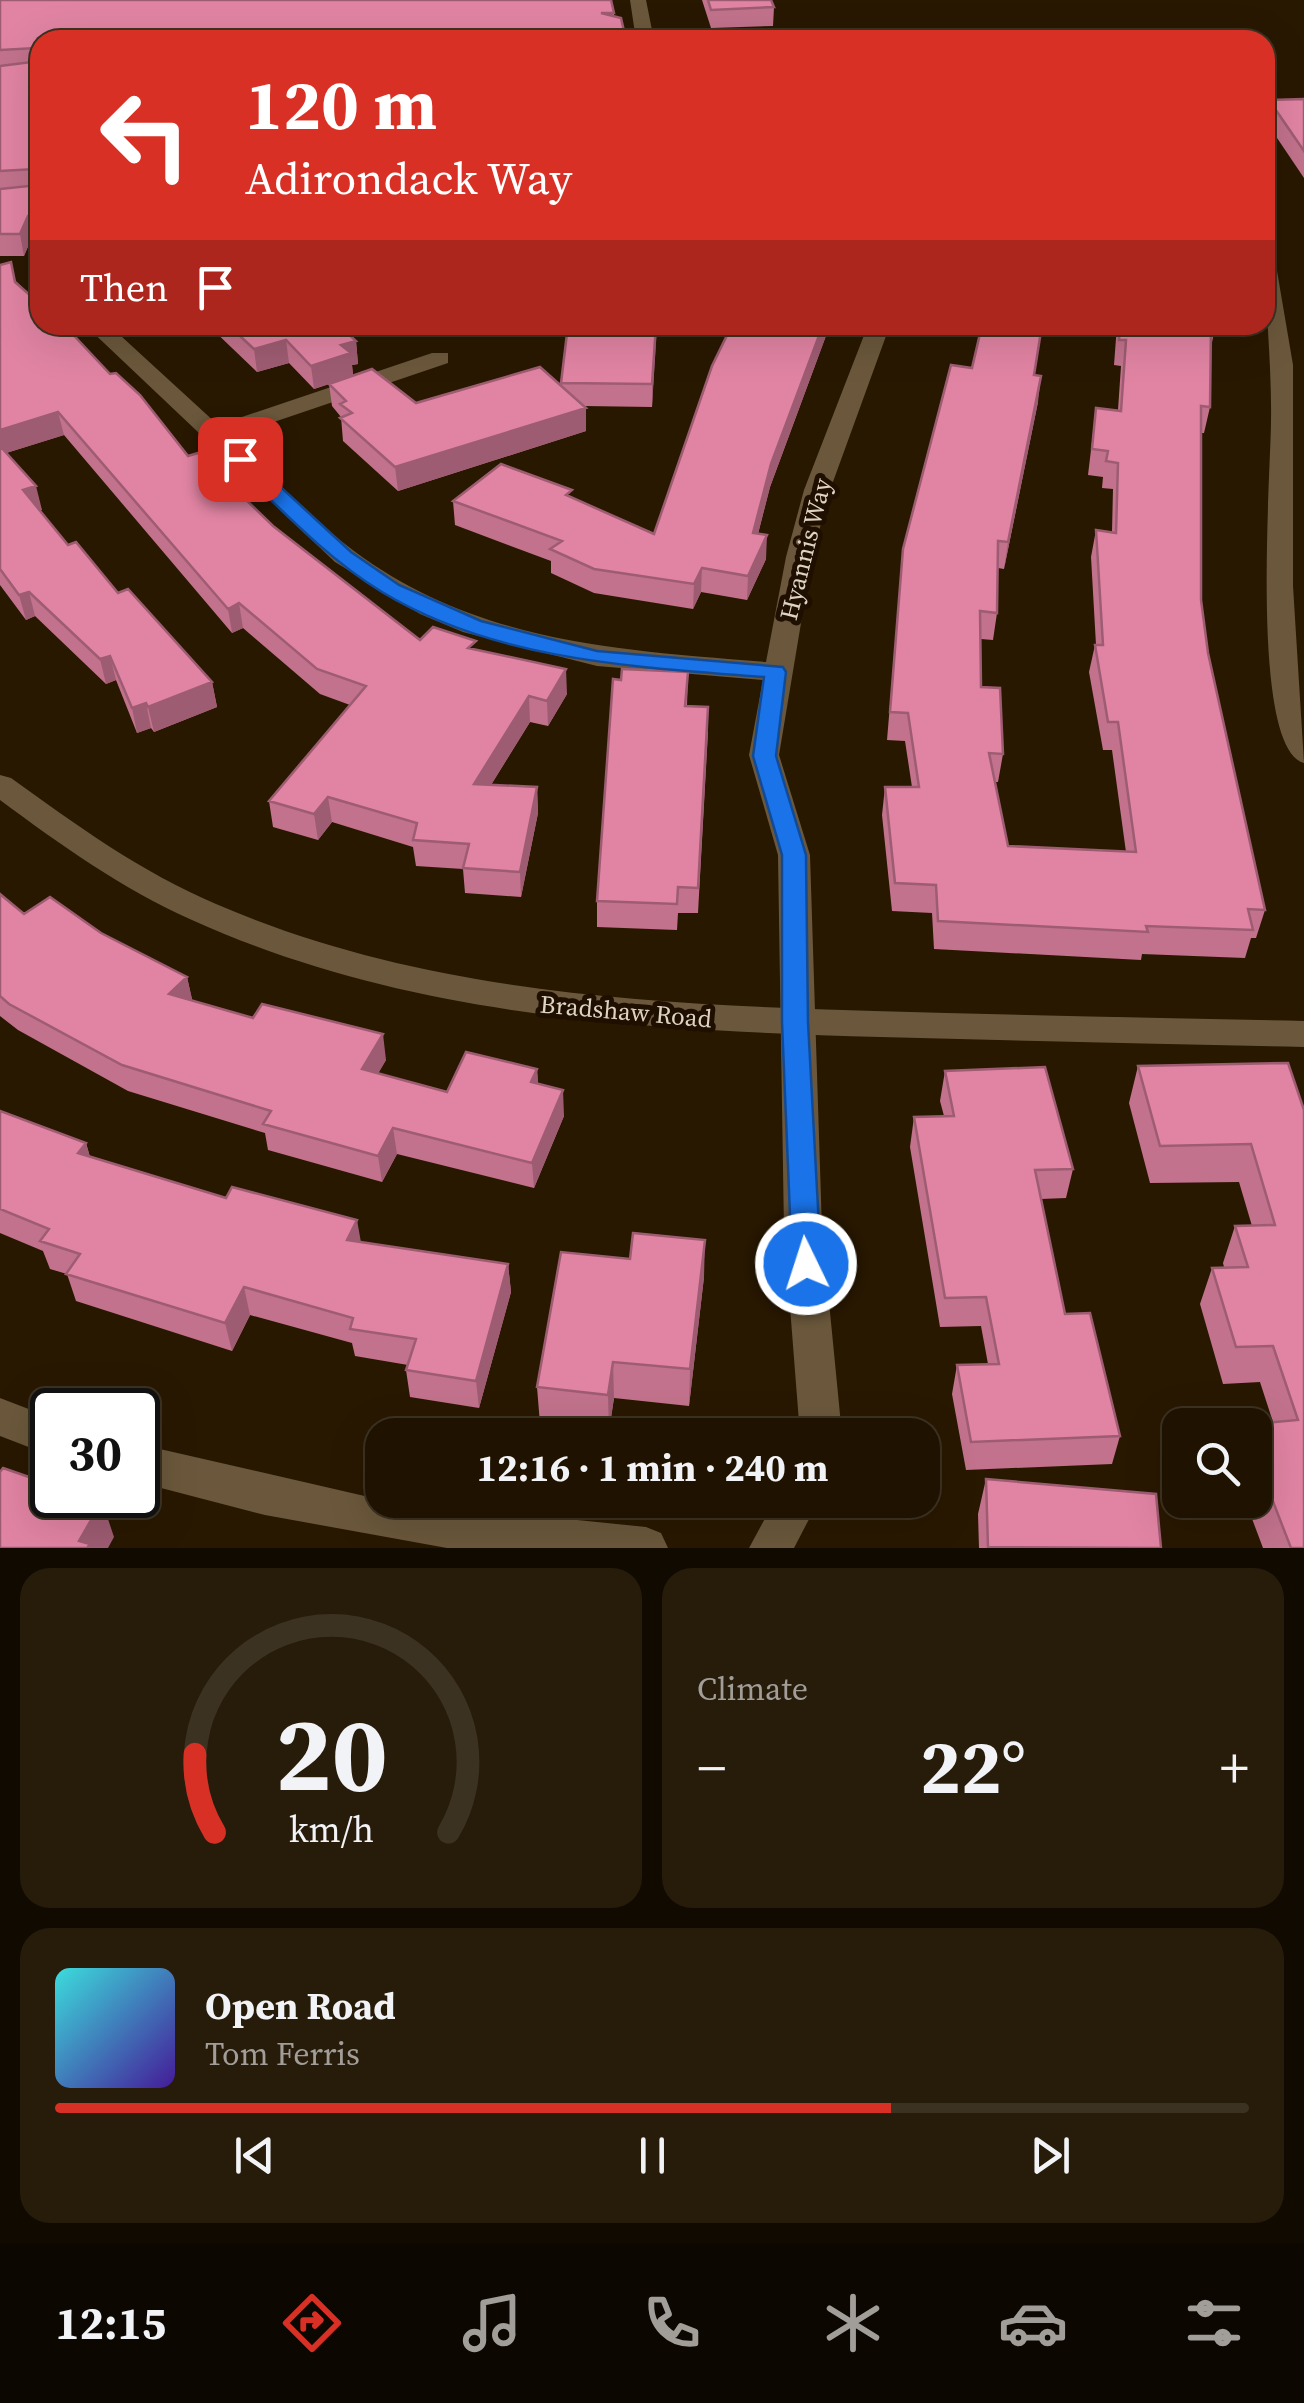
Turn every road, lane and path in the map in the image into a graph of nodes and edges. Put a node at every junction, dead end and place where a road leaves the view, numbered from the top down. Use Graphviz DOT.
graph roads {
  1 [pos="638,0"];
  2 [pos="642,30"];
  3 [pos="1275,297"];
  4 [pos="107,335"];
  5 [pos="875,335"];
  6 [pos="440,358"];
  7 [pos="214,435"];
  8 [pos="776,672"];
  9 [pos="1304,753"];
  10 [pos="0,785"];
  11 [pos="795,1022"];
  12 [pos="1304,1034"];
  13 [pos="0,1418"];
  14 [pos="820,1418"];
  15 [pos="30,1429"];
  16 [pos="160,1469"];
  17 [pos="788,1518"];
  18 [pos="646,1548"];
  19 [pos="771,1548"];
  1 -- 2 [label="street"];
  3 -- 9 [label="street"];
  4 -- 7 [label="street"];
  5 -- 8 [label="street, Hyannis Way"];
  6 -- 7 [label="street"];
  7 -- 8 [label="street"];
  8 -- 11 [label="street, Hyannis Way"];
  10 -- 11 [label="street, Bradshaw Road"];
  11 -- 12 [label="street, Bradshaw Road"];
  11 -- 14 [label="street, Hyannis Way"];
  13 -- 15 [label="street"];
  16 -- 18 [label="street"];
  17 -- 19 [label="street"];
}
